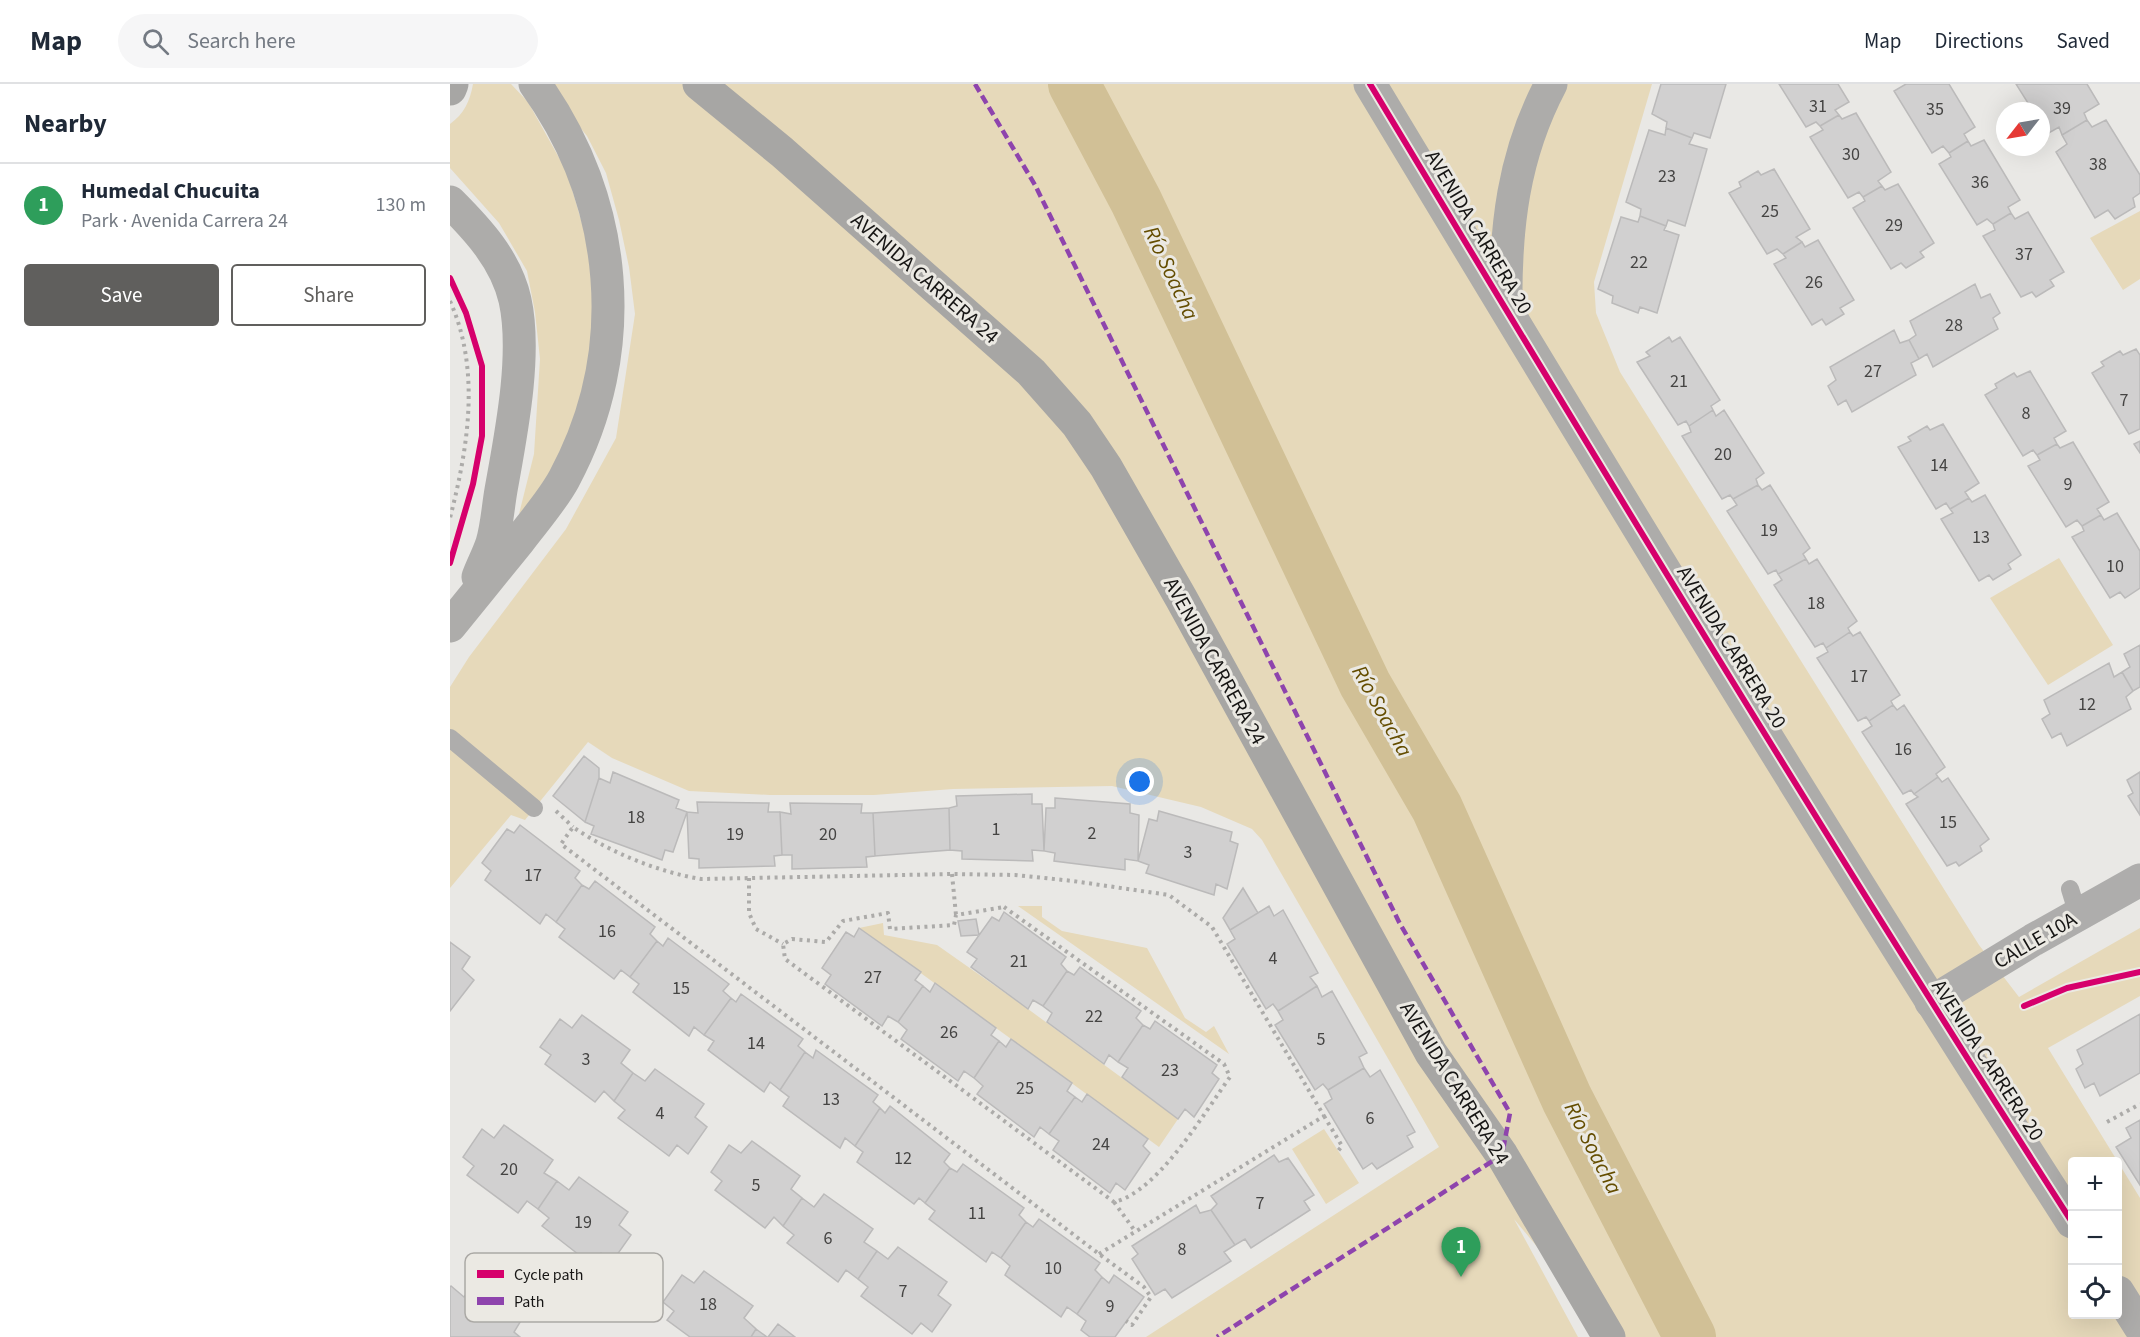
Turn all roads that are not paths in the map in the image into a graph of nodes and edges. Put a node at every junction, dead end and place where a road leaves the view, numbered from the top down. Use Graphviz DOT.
graph roads {
  1 [pos="452,84"];
  2 [pos="535,84"];
  3 [pos="699,84"];
  4 [pos="1370,84"];
  5 [pos="1551,84"];
  6 [pos="450,89"];
  7 [pos="450,202"];
  8 [pos="1506,310"];
  9 [pos="458,616"];
  10 [pos="450,738"];
  11 [pos="534,808"];
  12 [pos="2140,880"];
  13 [pos="1931,1002"];
  14 [pos="2068,1214"];
  15 [pos="2122,1298"];
  16 [pos="2140,1327"];
  17 [pos="1609,1337"];
  1 -- 6 [label="main road"];
  2 -- 9 [label="street"];
  3 -- 17 [label="main road, AVENIDA CARRERA 24"];
  4 -- 8 [label="street, AVENIDA CARRERA 20"];
  5 -- 8 [label="street, AVENIDA CARRERA 20"];
  7 -- 9 [label="street"];
  8 -- 13 [label="street, AVENIDA CARRERA 20"];
  10 -- 11 [label="lane"];
  12 -- 13 [label="street, CALLE 10A"];
  13 -- 14 [label="street, AVENIDA CARRERA 20"];
  15 -- 16 [label="street"];
}
